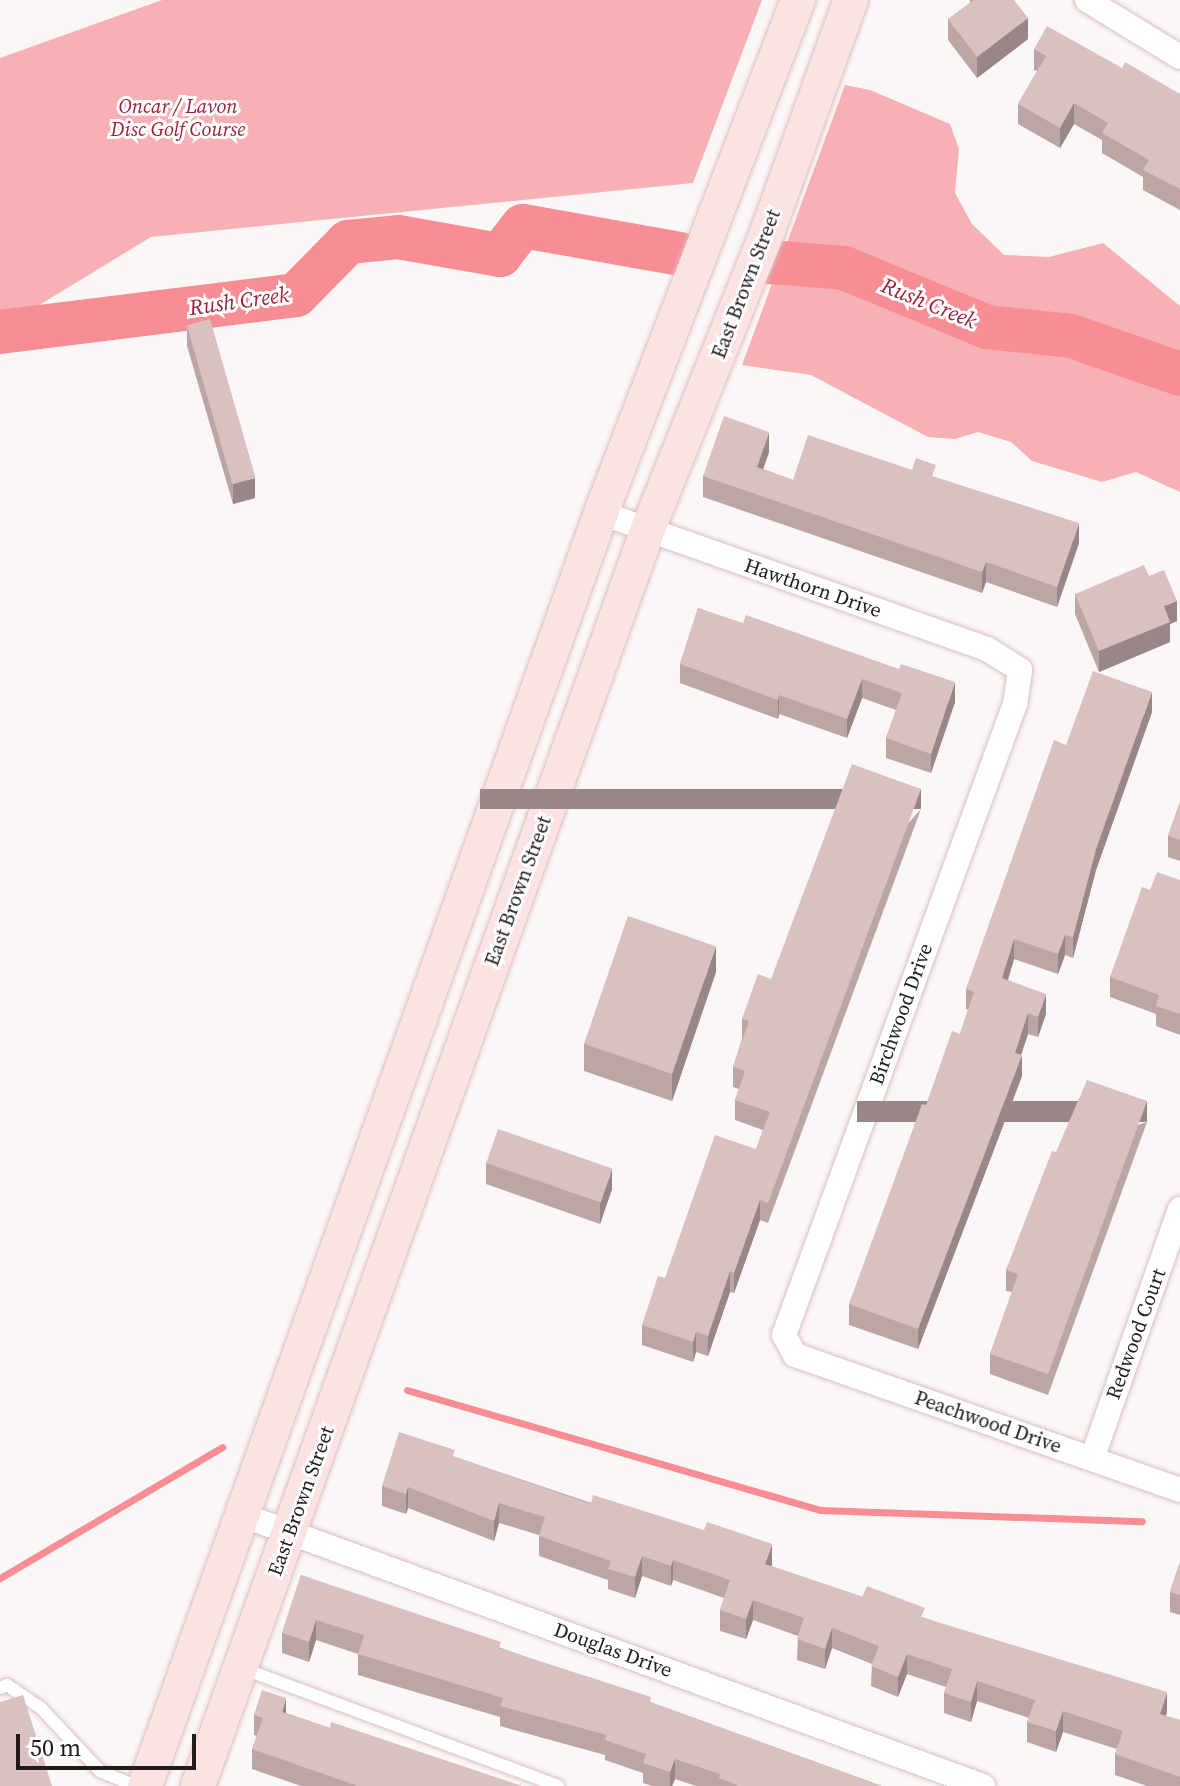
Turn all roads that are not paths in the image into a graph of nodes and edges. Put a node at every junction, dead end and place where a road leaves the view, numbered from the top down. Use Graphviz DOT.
graph roads {
  1 [pos="798,0"];
  2 [pos="851,0"];
  3 [pos="1087,0"];
  4 [pos="1180,57"];
  5 [pos="601,513"];
  6 [pos="648,529"];
  7 [pos="1020,670"];
  8 [pos="479,851"];
  9 [pos="526,868"];
  10 [pos="1180,1209"];
  11 [pos="795,1355"];
  12 [pos="1092,1459"];
  13 [pos="1180,1490"];
  14 [pos="242,1515"];
  15 [pos="289,1532"];
  16 [pos="241,1668"];
  17 [pos="0,1688"];
  18 [pos="135,1786"];
  19 [pos="145,1786"];
  20 [pos="198,1786"];
  21 [pos="558,1786"];
  22 [pos="983,1786"];
  1 -- 5 [label="main road"];
  2 -- 6 [label="main road, East Brown Street"];
  3 -- 4 [label="street"];
  5 -- 6 [label="street, Hawthorn Drive"];
  5 -- 8 [label="main road"];
  6 -- 7 [label="street, Hawthorn Drive"];
  6 -- 9 [label="main road, East Brown Street"];
  7 -- 11 [label="street, Birchwood Drive"];
  8 -- 9 [label="main road"];
  8 -- 14 [label="main road"];
  9 -- 15 [label="main road, East Brown Street"];
  10 -- 12 [label="street, Redwood Court"];
  11 -- 12 [label="street, Peachwood Drive"];
  12 -- 13 [label="street, Peachwood Drive"];
  14 -- 15 [label="street, Douglas Drive"];
  14 -- 19 [label="main road"];
  15 -- 16 [label="main road, East Brown Street"];
  15 -- 22 [label="street, Douglas Drive"];
  16 -- 20 [label="main road, East Brown Street"];
  16 -- 21 [label="lane"];
  17 -- 18 [label="lane"];
}
